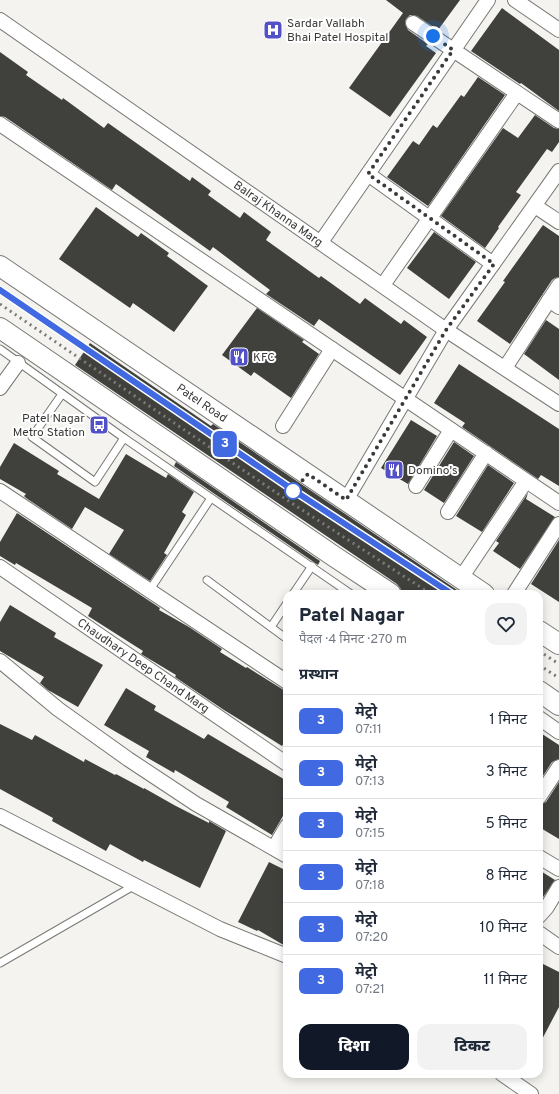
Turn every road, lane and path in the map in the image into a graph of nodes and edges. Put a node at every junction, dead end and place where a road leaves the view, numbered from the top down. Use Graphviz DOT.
graph roads {
  1 [pos="488,0"];
  2 [pos="515,0"];
  3 [pos="0,20"];
  4 [pos="414,23"];
  5 [pos="559,30"];
  6 [pos="453,50"];
  7 [pos="517,93"];
  8 [pos="559,121"];
  9 [pos="0,124"];
  10 [pos="559,171"];
  11 [pos="368,174"];
  12 [pos="535,206"];
  13 [pos="430,218"];
  14 [pos="559,222"];
  15 [pos="320,242"];
  16 [pos="494,264"];
  17 [pos="0,266"];
  18 [pos="383,285"];
  19 [pos="559,285"];
  20 [pos="554,303"];
  21 [pos="0,328"];
  22 [pos="446,330"];
  23 [pos="0,349"];
  24 [pos="332,349"];
  25 [pos="18,362"];
  26 [pos="505,368"];
  27 [pos="0,388"];
  28 [pos="62,394"];
  29 [pos="406,399"];
  30 [pos="559,404"];
  31 [pos="282,426"];
  32 [pos="452,430"];
  33 [pos="124,438"];
  34 [pos="486,454"];
  35 [pos="526,480"];
  36 [pos="416,486"];
  37 [pos="0,491"];
  38 [pos="212,498"];
  39 [pos="346,500"];
  40 [pos="559,503"];
  41 [pos="448,512"];
  42 [pos="559,524"];
  43 [pos="312,566"];
  44 [pos="0,568"];
  45 [pos="461,578"];
  46 [pos="208,580"];
  47 [pos="340,588"];
  48 [pos="296,590"];
  49 [pos="344,590"];
  50 [pos="385,590"];
  51 [pos="478,590"];
  52 [pos="517,590"];
  53 [pos="149,591"];
  54 [pos="283,609"];
  55 [pos="271,627"];
  56 [pos="543,634"];
  57 [pos="283,636"];
  58 [pos="559,644"];
  59 [pos="1,663"];
  60 [pos="283,679"];
  61 [pos="543,694"];
  62 [pos="559,704"];
  63 [pos="543,721"];
  64 [pos="559,732"];
  65 [pos="283,761"];
  66 [pos="559,767"];
  67 [pos="543,791"];
  68 [pos="0,816"];
  69 [pos="283,833"];
  70 [pos="274,848"];
  71 [pos="283,854"];
  72 [pos="543,859"];
  73 [pos="559,869"];
  74 [pos="135,885"];
  75 [pos="559,887"];
  76 [pos="543,912"];
  77 [pos="543,936"];
  78 [pos="559,947"];
  79 [pos="283,954"];
  80 [pos="0,963"];
  81 [pos="508,1078"];
  82 [pos="531,1094"];
  1 -- 6 [label="street"];
  2 -- 5 [label="street"];
  3 -- 15 [label="street, Balraj Khanna Marg"];
  4 -- 6 [label="street"];
  6 -- 7 [label="street"];
  6 -- 11 [label="street"];
  7 -- 8 [label="street"];
  7 -- 13 [label="street"];
  9 -- 24 [label="street"];
  10 -- 12 [label="street"];
  11 -- 13 [label="street"];
  11 -- 15 [label="street"];
  12 -- 14 [label="street"];
  12 -- 16 [label="street"];
  13 -- 16 [label="street"];
  13 -- 18 [label="street"];
  15 -- 18 [label="street, Balraj Khanna Marg"];
  16 -- 22 [label="street"];
  17 -- 39 [label="main road, Patel Road"];
  18 -- 22 [label="street, Balraj Khanna Marg"];
  19 -- 20 [label="street"];
  20 -- 26 [label="street"];
  21 -- 50 [label="main road"];
  22 -- 26 [label="street, Balraj Khanna Marg"];
  22 -- 29 [label="street"];
  23 -- 25 [label="lane"];
  24 -- 29 [label="street"];
  24 -- 31 [label="street"];
  25 -- 27 [label="street"];
  25 -- 28 [label="lane"];
  26 -- 30 [label="street, Balraj Khanna Marg"];
  28 -- 33 [label="lane"];
  28 -- 33 [label="lane"];
  29 -- 32 [label="street"];
  29 -- 39 [label="street"];
  32 -- 34 [label="street"];
  32 -- 36 [label="street"];
  33 -- 38 [label="lane"];
  34 -- 35 [label="street"];
  34 -- 41 [label="street"];
  35 -- 40 [label="street"];
  35 -- 45 [label="street"];
  37 -- 53 [label="street"];
  38 -- 43 [label="lane"];
  38 -- 53 [label="lane"];
  39 -- 45 [label="main road, Patel Road"];
  42 -- 52 [label="street"];
  43 -- 47 [label="lane"];
  43 -- 48 [label="lane"];
  44 -- 65 [label="street, Chaudhary Deep Chand Marg"];
  45 -- 51 [label="main road, Patel Road"];
  46 -- 55 [label="lane"];
  47 -- 49 [label="lane"];
  53 -- 60 [label="street"];
  54 -- 55 [label="lane"];
  55 -- 57 [label="lane"];
  56 -- 58 [label="main road"];
  59 -- 70 [label="street"];
  61 -- 62 [label="main road"];
  63 -- 64 [label="street"];
  66 -- 67 [label="street"];
  68 -- 74 [label="street"];
  69 -- 70 [label="street"];
  70 -- 71 [label="street"];
  72 -- 73 [label="street"];
  74 -- 79 [label="street"];
  74 -- 80 [label="lane"];
  75 -- 76 [label="street"];
  77 -- 78 [label="street"];
  81 -- 82 [label="street"];
}
